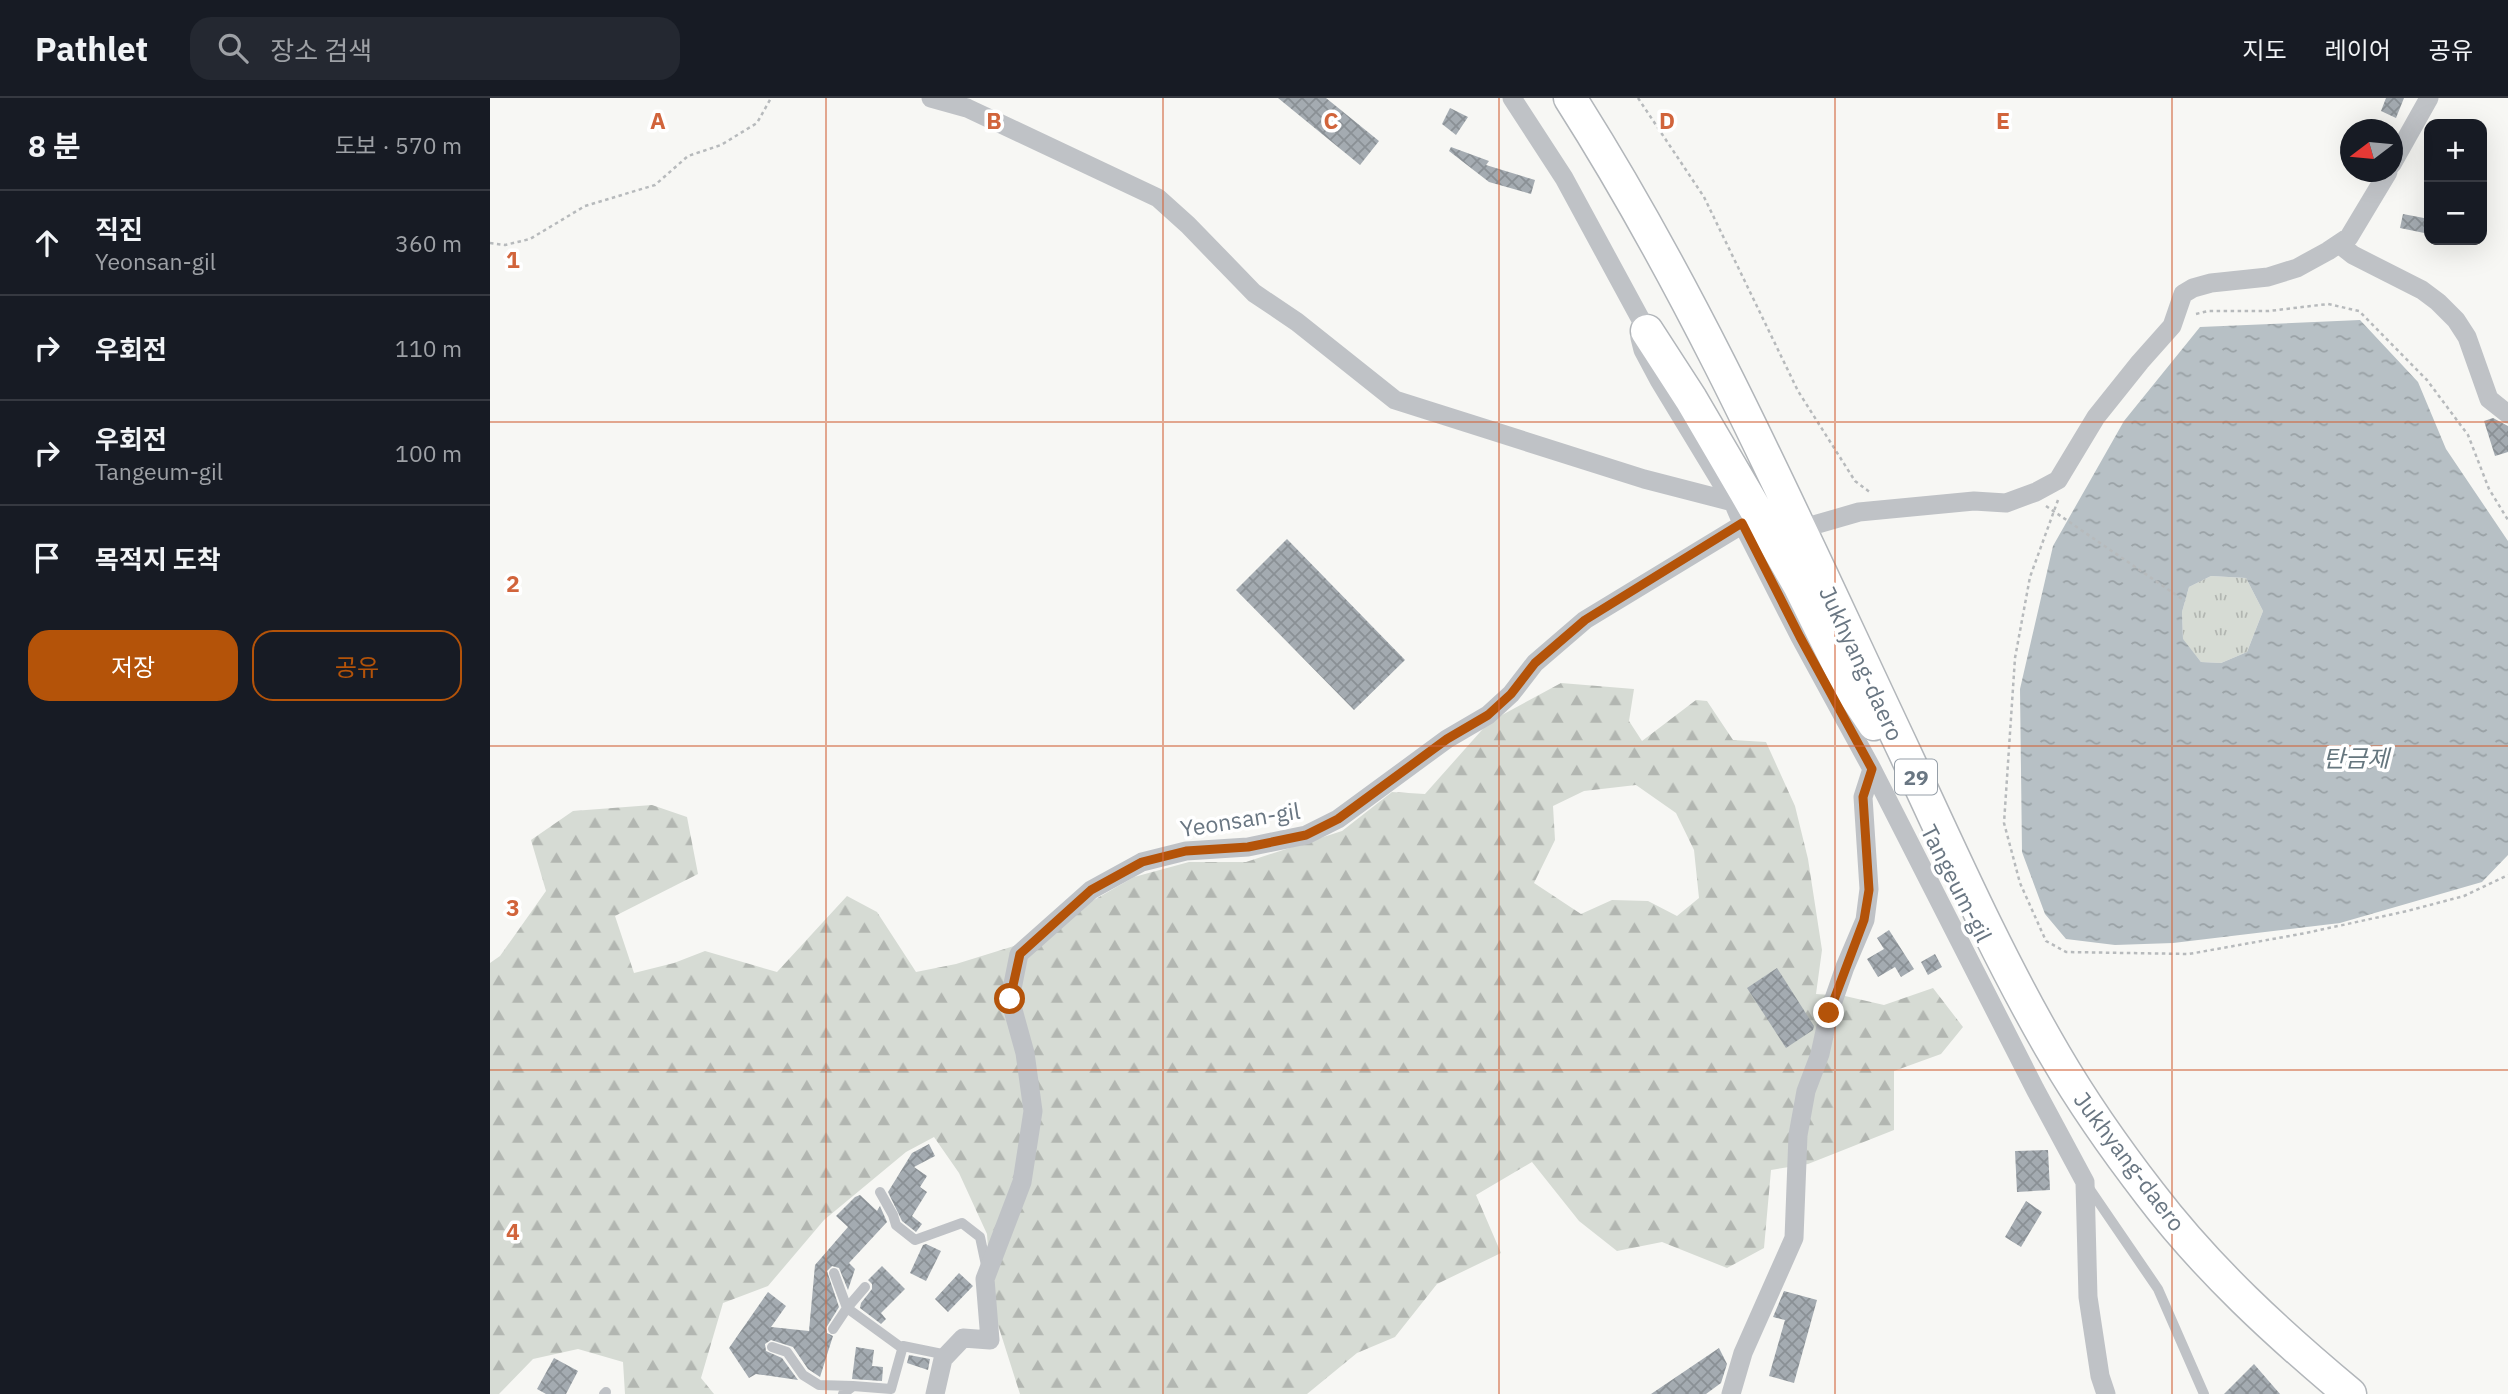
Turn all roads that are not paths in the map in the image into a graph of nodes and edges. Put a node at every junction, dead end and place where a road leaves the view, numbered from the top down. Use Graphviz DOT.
graph roads {
  1 [pos="931,98"];
  2 [pos="1512,98"];
  3 [pos="1570,98"];
  4 [pos="2429,98"];
  5 [pos="2403,144"];
  6 [pos="2382,182"];
  7 [pos="2339,244"];
  8 [pos="1647,331"];
  9 [pos="2508,414"];
  10 [pos="1744,513"];
  11 [pos="1800,529"];
  12 [pos="1872,769"];
  13 [pos="1927,801"];
  14 [pos="2085,1182"];
  15 [pos="880,1192"];
  16 [pos="988,1272"];
  17 [pos="834,1273"];
  18 [pos="865,1287"];
  19 [pos="847,1308"];
  20 [pos="833,1329"];
  21 [pos="772,1347"];
  22 [pos="902,1348"];
  23 [pos="947,1355"];
  24 [pos="853,1386"];
  25 [pos="843,1394"];
  26 [pos="935,1394"];
  27 [pos="1731,1394"];
  28 [pos="2106,1394"];
  29 [pos="2204,1394"];
  30 [pos="2350,1394"];
  1 -- 10 [label="street"];
  2 -- 8 [label="street"];
  3 -- 11 [label="main road, Jukhyang-daero / 29"];
  4 -- 5 [label="street"];
  6 -- 7 [label="street"];
  7 -- 9 [label="street"];
  7 -- 11 [label="street"];
  8 -- 10 [label="main road"];
  10 -- 12 [label="street, Tangeum-gil"];
  10 -- 13 [label="main road"];
  10 -- 16 [label="street, Yeonsan-gil"];
  11 -- 13 [label="main road, Jukhyang-daero / 29"];
  12 -- 14 [label="street, Tangeum-gil"];
  12 -- 27 [label="street"];
  13 -- 30 [label="main road, Jukhyang-daero / 29"];
  14 -- 28 [label="street, Tangeum-gil"];
  14 -- 29 [label="lane"];
  15 -- 16 [label="lane"];
  16 -- 23 [label="street, Yeonsan-gil"];
  17 -- 19 [label="lane"];
  18 -- 19 [label="lane"];
  19 -- 20 [label="lane"];
  19 -- 22 [label="lane"];
  21 -- 24 [label="lane"];
  22 -- 23 [label="lane"];
  22 -- 24 [label="lane"];
  23 -- 26 [label="street"];
  24 -- 25 [label="lane"];
}
